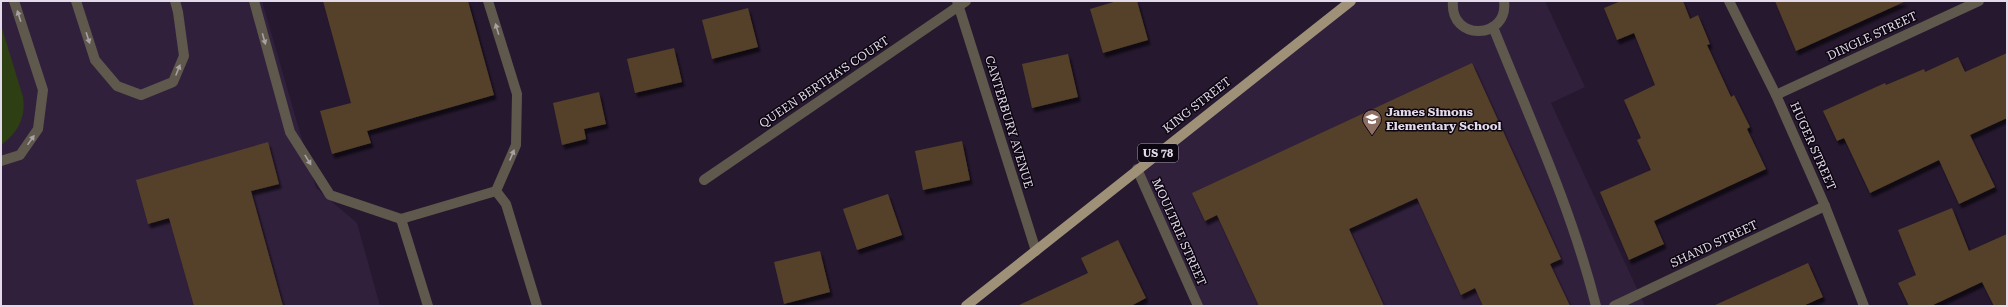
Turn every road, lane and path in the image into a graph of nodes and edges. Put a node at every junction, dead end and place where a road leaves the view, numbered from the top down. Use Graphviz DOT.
graph roads {
  1 [pos="14,1"];
  2 [pos="76,1"];
  3 [pos="175,1"];
  4 [pos="254,1"];
  5 [pos="488,1"];
  6 [pos="1351,1"];
  7 [pos="1454,1"];
  8 [pos="1504,1"];
  9 [pos="1729,1"];
  10 [pos="1979,1"];
  11 [pos="961,3"];
  12 [pos="1492,27"];
  13 [pos="1776,95"];
  14 [pos="1,161"];
  15 [pos="1137,169"];
  16 [pos="704,180"];
  17 [pos="496,191"];
  18 [pos="1825,206"];
  19 [pos="401,219"];
  20 [pos="1036,251"];
  21 [pos="428,306"];
  22 [pos="537,306"];
  23 [pos="966,306"];
  24 [pos="1198,306"];
  25 [pos="1596,306"];
  26 [pos="1614,306"];
  27 [pos="1864,306"];
  14 -- 1 [label="street, one-way"];
  2 -- 3 [label="street, one-way"];
  4 -- 19 [label="street, one-way"];
  17 -- 5 [label="street, one-way"];
  6 -- 15 [label="main road, KING STREET / US 78"];
  7 -- 12 [label="street"];
  8 -- 12 [label="street"];
  9 -- 13 [label="street, HUGER STREET"];
  10 -- 13 [label="street, DINGLE STREET"];
  11 -- 16 [label="street, QUEEN BERTHA'S COURT"];
  11 -- 20 [label="street, CANTERBURY AVENUE"];
  12 -- 25 [label="street"];
  13 -- 18 [label="street, HUGER STREET"];
  15 -- 20 [label="main road, KING STREET / US 78"];
  15 -- 24 [label="street, MOULTRIE STREET"];
  17 -- 19 [label="street"];
  17 -- 22 [label="street"];
  18 -- 26 [label="street, SHAND STREET"];
  18 -- 27 [label="street, HUGER STREET"];
  19 -- 21 [label="street"];
  20 -- 23 [label="main road, KING STREET / US 78"];
}
